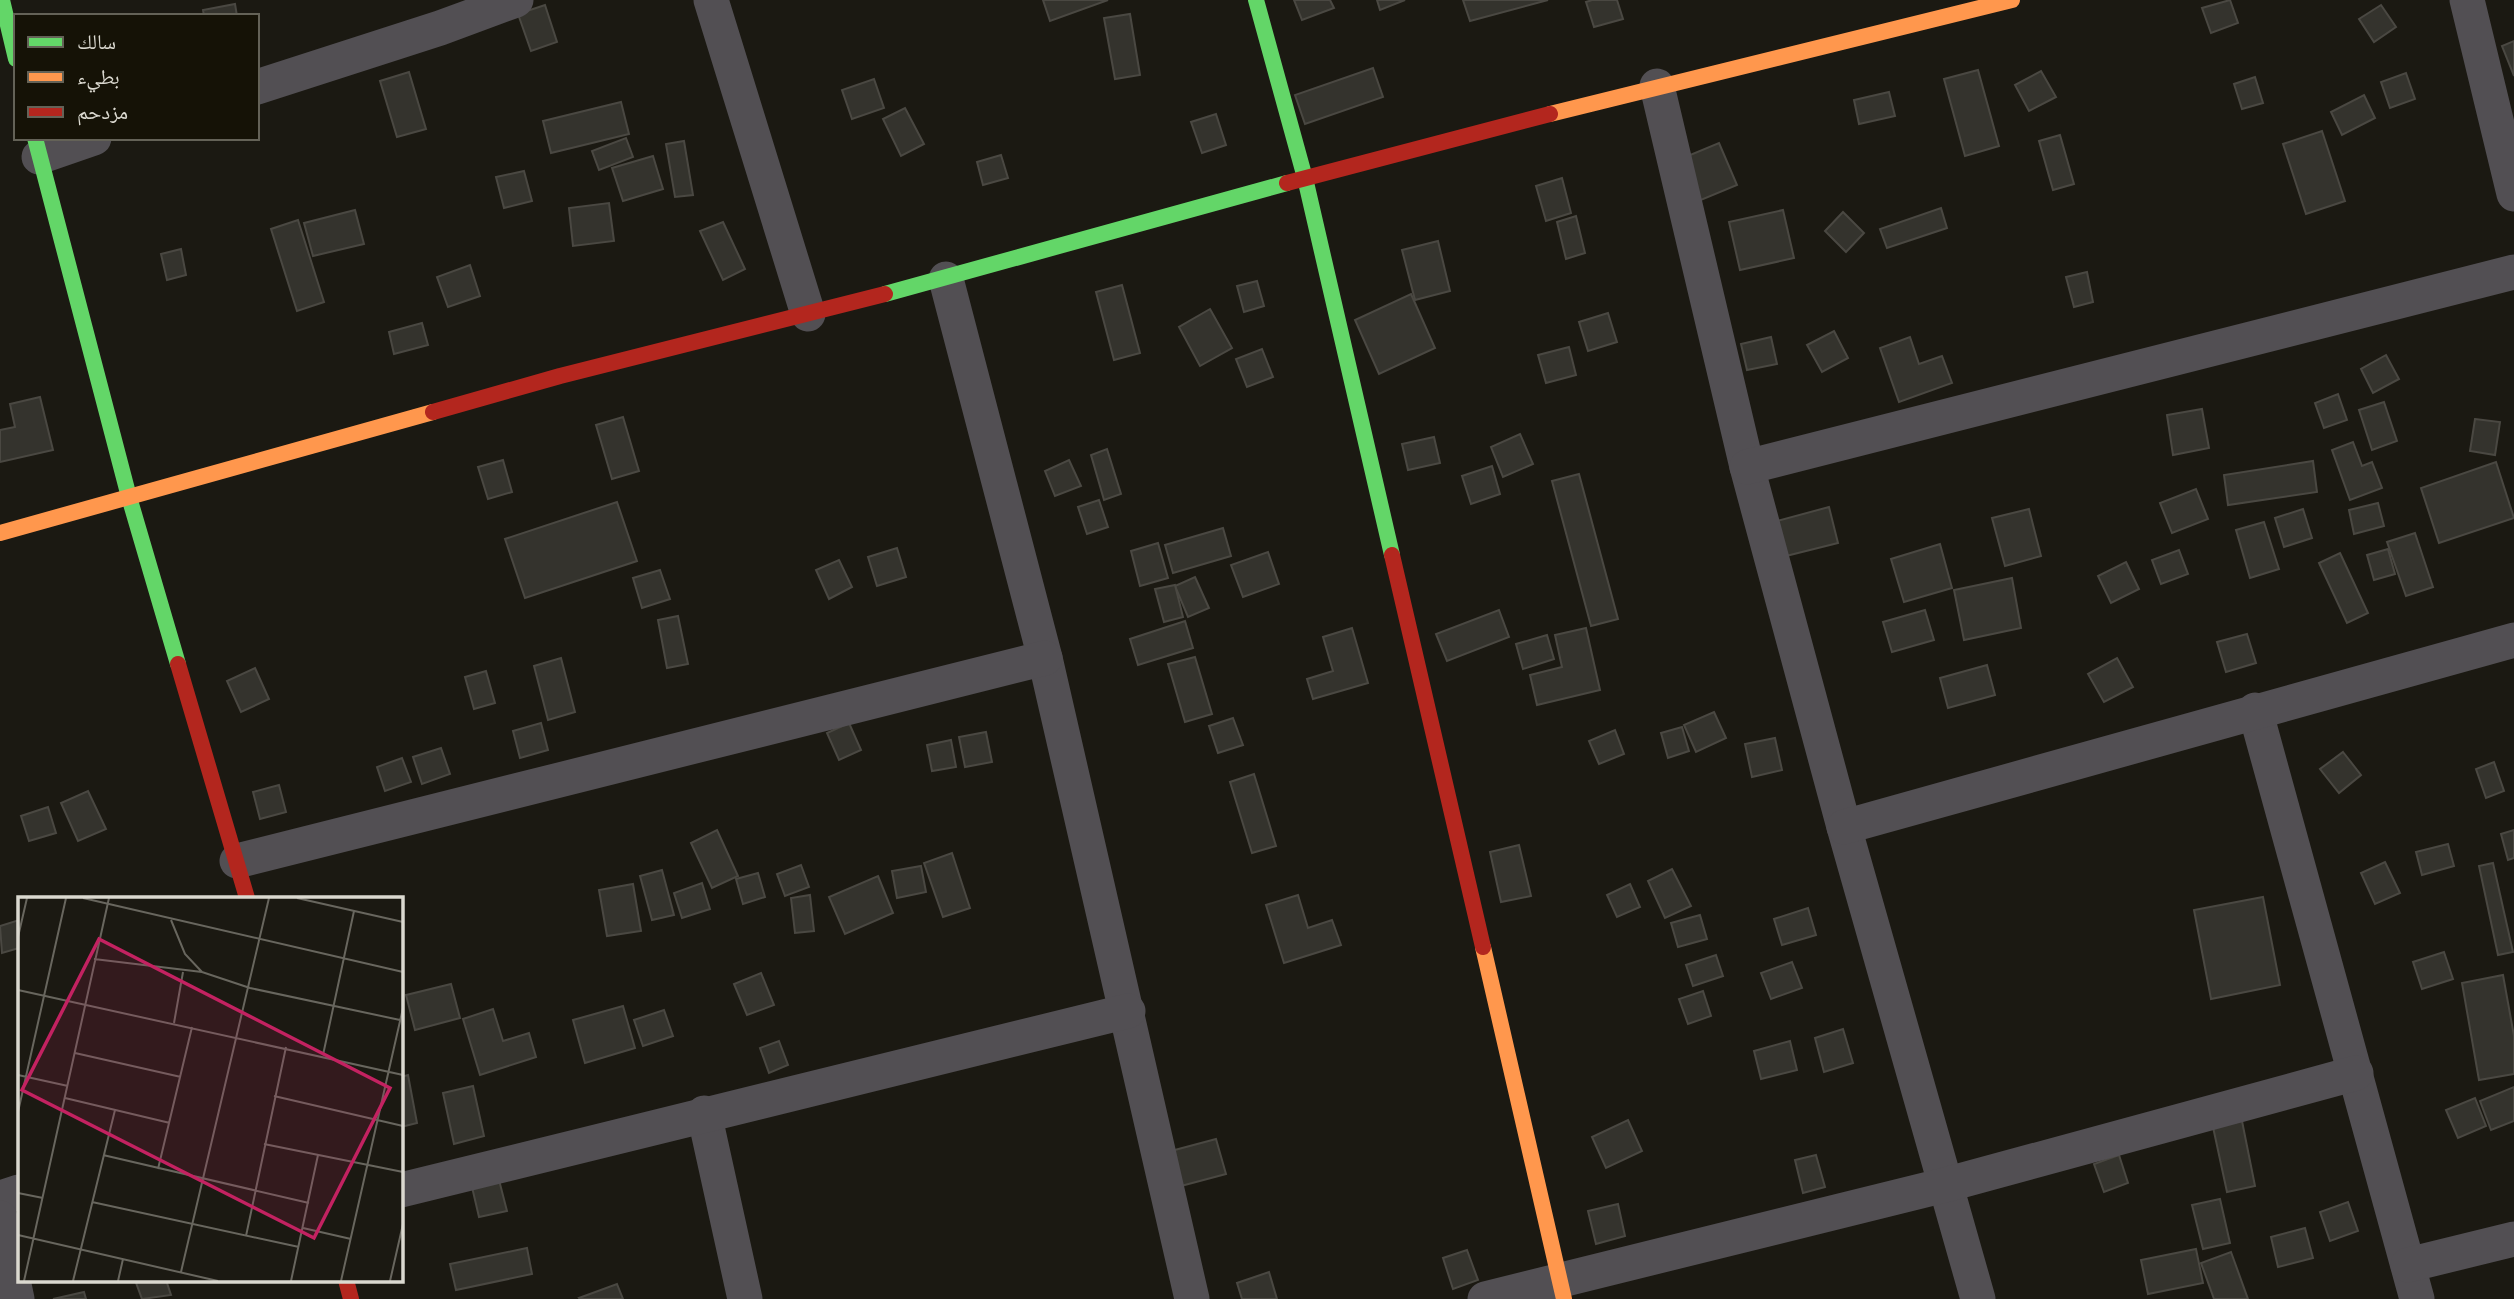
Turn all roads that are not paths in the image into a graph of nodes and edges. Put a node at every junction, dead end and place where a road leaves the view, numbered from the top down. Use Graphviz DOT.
graph roads {
  1 [pos="2,0"];
  2 [pos="516,0"];
  3 [pos="711,0"];
  4 [pos="1256,0"];
  5 [pos="2012,0"];
  6 [pos="2467,0"];
  7 [pos="1938,8"];
  8 [pos="14,51"];
  9 [pos="259,86"];
  10 [pos="1657,86"];
  11 [pos="83,140"];
  12 [pos="37,148"];
  13 [pos="1305,178"];
  14 [pos="2514,194"];
  15 [pos="2514,272"];
  16 [pos="946,279"];
  17 [pos="808,314"];
  18 [pos="1747,467"];
  19 [pos="129,497"];
  20 [pos="0,533"];
  21 [pos="2514,640"];
  22 [pos="1045,658"];
  23 [pos="2255,710"];
  24 [pos="1844,827"];
  25 [pos="237,861"];
  26 [pos="247,897"];
  27 [pos="1128,1011"];
  28 [pos="2356,1073"];
  29 [pos="704,1113"];
  30 [pos="1945,1185"];
  31 [pos="402,1190"];
  32 [pos="18,1192"];
  33 [pos="0,1198"];
  34 [pos="0,1218"];
  35 [pos="2514,1240"];
  36 [pos="2408,1265"];
  37 [pos="347,1282"];
  38 [pos="1561,1290"];
  39 [pos="17,1299"];
  40 [pos="351,1299"];
  41 [pos="745,1299"];
  42 [pos="1192,1299"];
  43 [pos="1485,1299"];
  44 [pos="1978,1299"];
  45 [pos="2417,1299"];
  1 -- 8 [label="street"];
  2 -- 9 [label="street"];
  3 -- 17 [label="street"];
  4 -- 13 [label="street"];
  5 -- 7 [label="street"];
  6 -- 14 [label="street"];
  7 -- 10 [label="street"];
  10 -- 13 [label="street"];
  10 -- 18 [label="street"];
  11 -- 12 [label="street"];
  12 -- 19 [label="street"];
  13 -- 16 [label="street"];
  13 -- 38 [label="street"];
  15 -- 18 [label="street"];
  16 -- 17 [label="street"];
  16 -- 22 [label="street"];
  17 -- 19 [label="street"];
  18 -- 24 [label="street"];
  19 -- 20 [label="street"];
  19 -- 25 [label="street"];
  21 -- 23 [label="street"];
  22 -- 25 [label="street"];
  22 -- 27 [label="street"];
  23 -- 24 [label="street"];
  23 -- 28 [label="street"];
  24 -- 30 [label="street"];
  25 -- 26 [label="street"];
  27 -- 29 [label="street"];
  27 -- 42 [label="street"];
  28 -- 30 [label="street"];
  28 -- 36 [label="street"];
  29 -- 31 [label="street"];
  29 -- 41 [label="street"];
  30 -- 38 [label="street"];
  30 -- 44 [label="street"];
  32 -- 33 [label="street"];
  34 -- 39 [label="street"];
  35 -- 36 [label="street"];
  36 -- 45 [label="street"];
  37 -- 40 [label="street"];
  38 -- 43 [label="street"];
}
